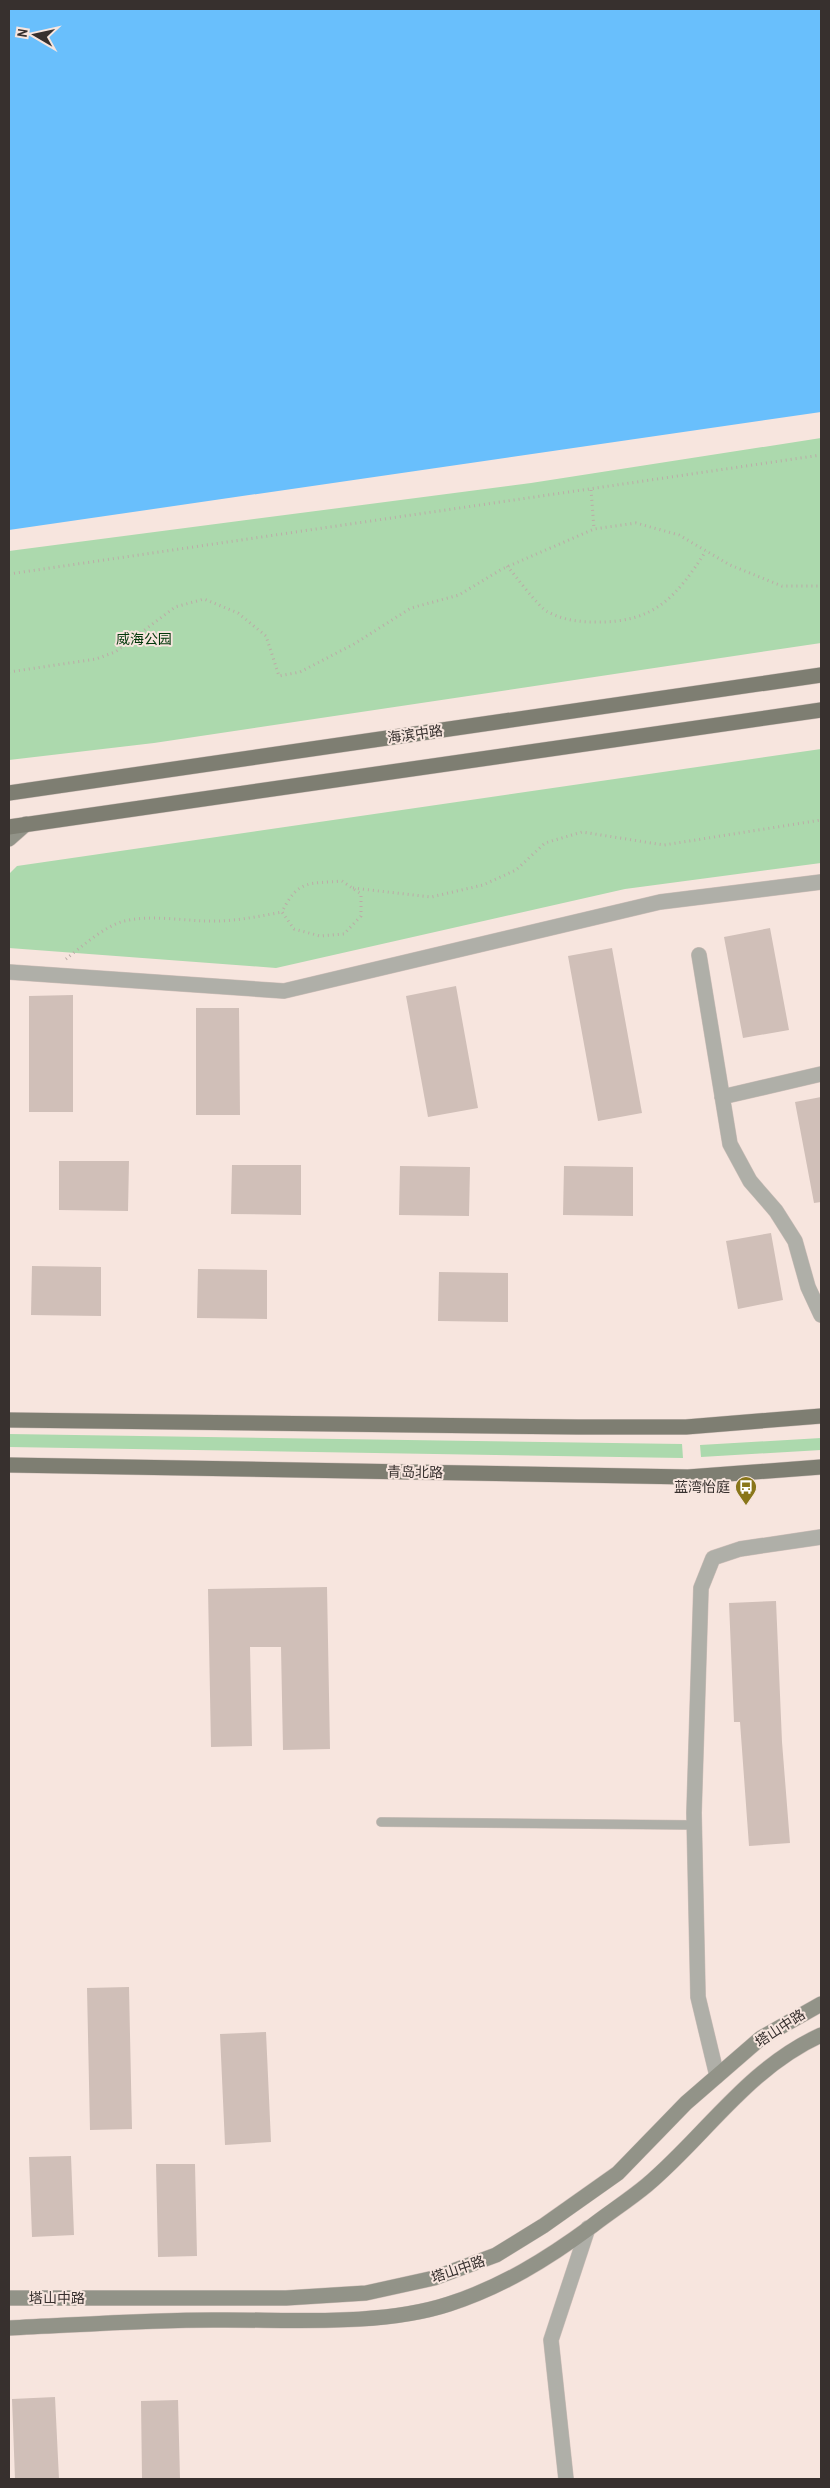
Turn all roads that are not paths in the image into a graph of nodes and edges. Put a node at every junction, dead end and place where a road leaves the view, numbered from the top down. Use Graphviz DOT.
graph roads {
  1 [pos="821,674"];
  2 [pos="821,710"];
  3 [pos="9,793"];
  4 [pos="26,824"];
  5 [pos="9,827"];
  6 [pos="9,839"];
  7 [pos="821,882"];
  8 [pos="699,955"];
  9 [pos="9,972"];
  10 [pos="821,1074"];
  11 [pos="722,1097"];
  12 [pos="821,1315"];
  13 [pos="821,1416"];
  14 [pos="9,1420"];
  15 [pos="9,1465"];
  16 [pos="821,1467"];
  17 [pos="821,1537"];
  18 [pos="381,1822"];
  19 [pos="694,1825"];
  20 [pos="821,2004"];
  21 [pos="821,2035"];
  22 [pos="717,2076"];
  23 [pos="588,2228"];
  24 [pos="9,2298"];
  25 [pos="9,2328"];
  26 [pos="566,2479"];
  1 -- 3 [label="main road, 海滨中路"];
  2 -- 4 [label="main road"];
  4 -- 5 [label="main road"];
  4 -- 6 [label="main road"];
  7 -- 9 [label="street"];
  8 -- 11 [label="street"];
  10 -- 11 [label="street"];
  11 -- 12 [label="street"];
  13 -- 14 [label="main road"];
  15 -- 16 [label="main road, 青岛北路"];
  17 -- 19 [label="street"];
  18 -- 19 [label="lane"];
  19 -- 22 [label="street"];
  20 -- 22 [label="main road, 塔山中路"];
  21 -- 23 [label="main road, 塔山中路"];
  22 -- 24 [label="main road, 塔山中路"];
  23 -- 25 [label="main road, 塔山中路"];
  23 -- 26 [label="street"];
}
